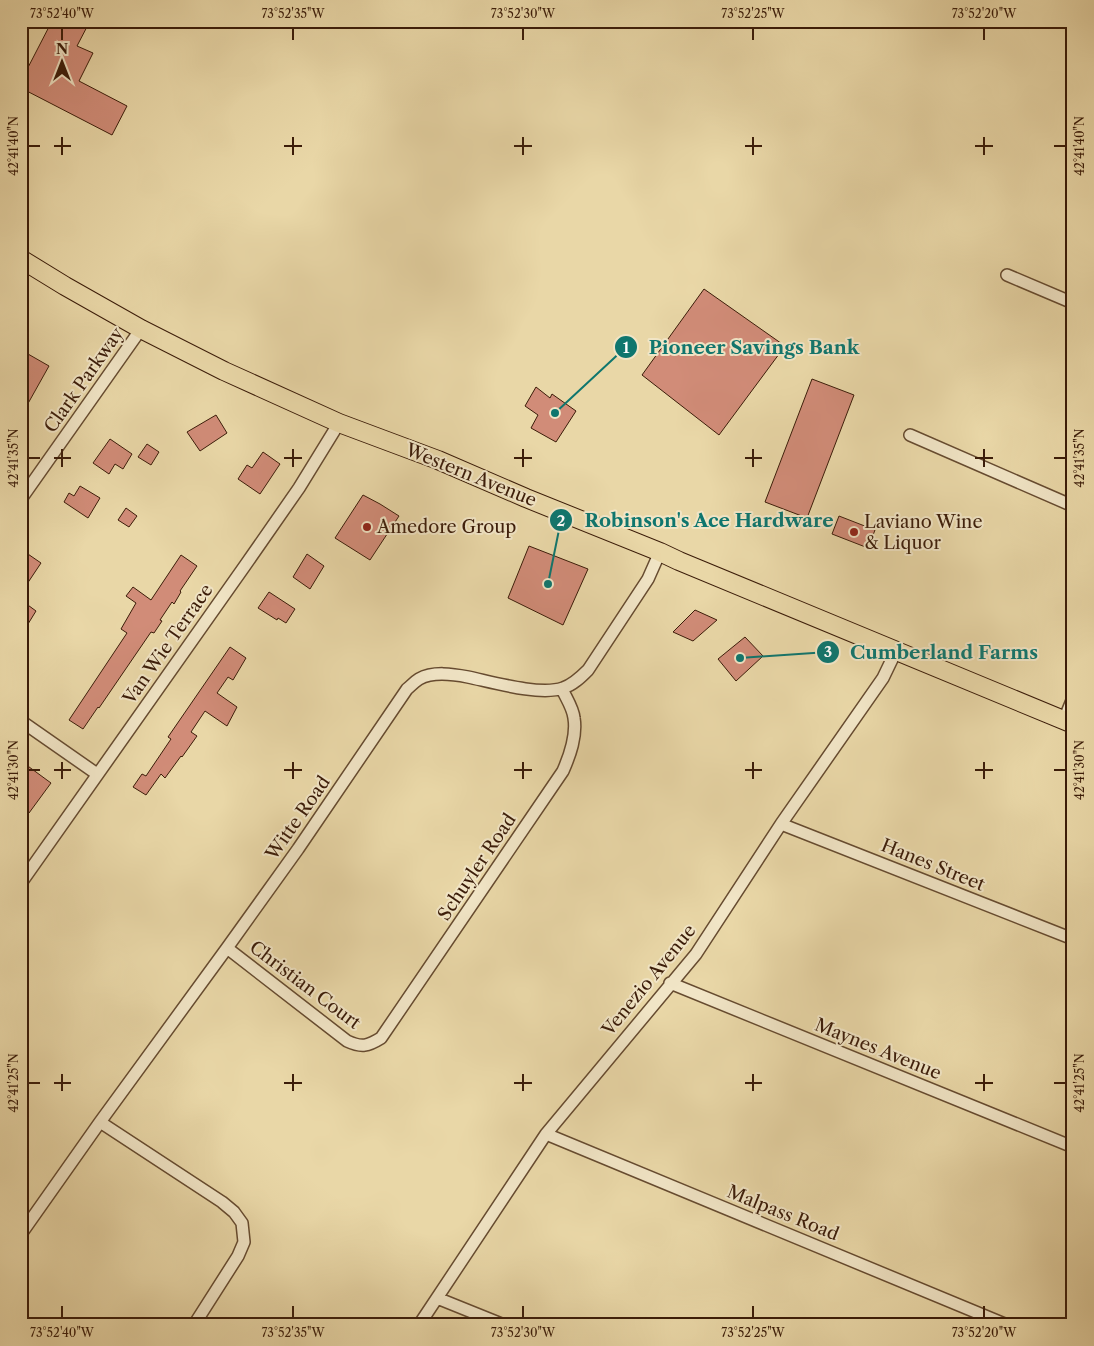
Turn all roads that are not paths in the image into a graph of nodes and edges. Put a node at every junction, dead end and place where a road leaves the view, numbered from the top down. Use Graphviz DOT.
graph roads {
  1 [pos="21,259"];
  2 [pos="1007,275"];
  3 [pos="1073,303"];
  4 [pos="141,329"];
  5 [pos="339,423"];
  6 [pos="910,435"];
  7 [pos="21,499"];
  8 [pos="1073,506"];
  9 [pos="660,552"];
  10 [pos="896,651"];
  11 [pos="562,688"];
  12 [pos="1073,698"];
  13 [pos="21,721"];
  14 [pos="1068,722"];
  15 [pos="97,774"];
  16 [pos="781,824"];
  17 [pos="21,883"];
  18 [pos="1073,939"];
  19 [pos="227,948"];
  20 [pos="670,983"];
  21 [pos="364,1046"];
  22 [pos="100,1122"];
  23 [pos="546,1134"];
  24 [pos="1073,1147"];
  25 [pos="21,1234"];
  26 [pos="437,1298"];
  27 [pos="194,1325"];
  28 [pos="419,1325"];
  29 [pos="504,1325"];
  30 [pos="1007,1325"];
  1 -- 4 [label="main road, Western Avenue"];
  2 -- 3 [label="street"];
  4 -- 5 [label="main road, Western Avenue"];
  4 -- 7 [label="street, Clark Parkway"];
  5 -- 9 [label="main road, Western Avenue"];
  5 -- 15 [label="street, Van Wie Terrace"];
  6 -- 8 [label="street"];
  9 -- 10 [label="main road, Western Avenue"];
  9 -- 11 [label="street, Witte Road"];
  10 -- 14 [label="main road, Western Avenue"];
  10 -- 16 [label="street, Venezio Avenue"];
  11 -- 19 [label="street, Witte Road"];
  11 -- 21 [label="street, Schuyler Road"];
  12 -- 14 [label="street"];
  13 -- 15 [label="street"];
  15 -- 17 [label="street, Van Wie Terrace"];
  16 -- 18 [label="street, Hanes Street"];
  16 -- 20 [label="street, Venezio Avenue"];
  19 -- 21 [label="street, Christian Court"];
  19 -- 22 [label="street, Witte Road"];
  20 -- 23 [label="street, Venezio Avenue"];
  20 -- 24 [label="street, Maynes Avenue"];
  22 -- 25 [label="street, Witte Road"];
  22 -- 27 [label="street"];
  23 -- 26 [label="street, Venezio Avenue"];
  23 -- 30 [label="street, Malpass Road"];
  26 -- 28 [label="street, Venezio Avenue"];
  26 -- 29 [label="street"];
}
